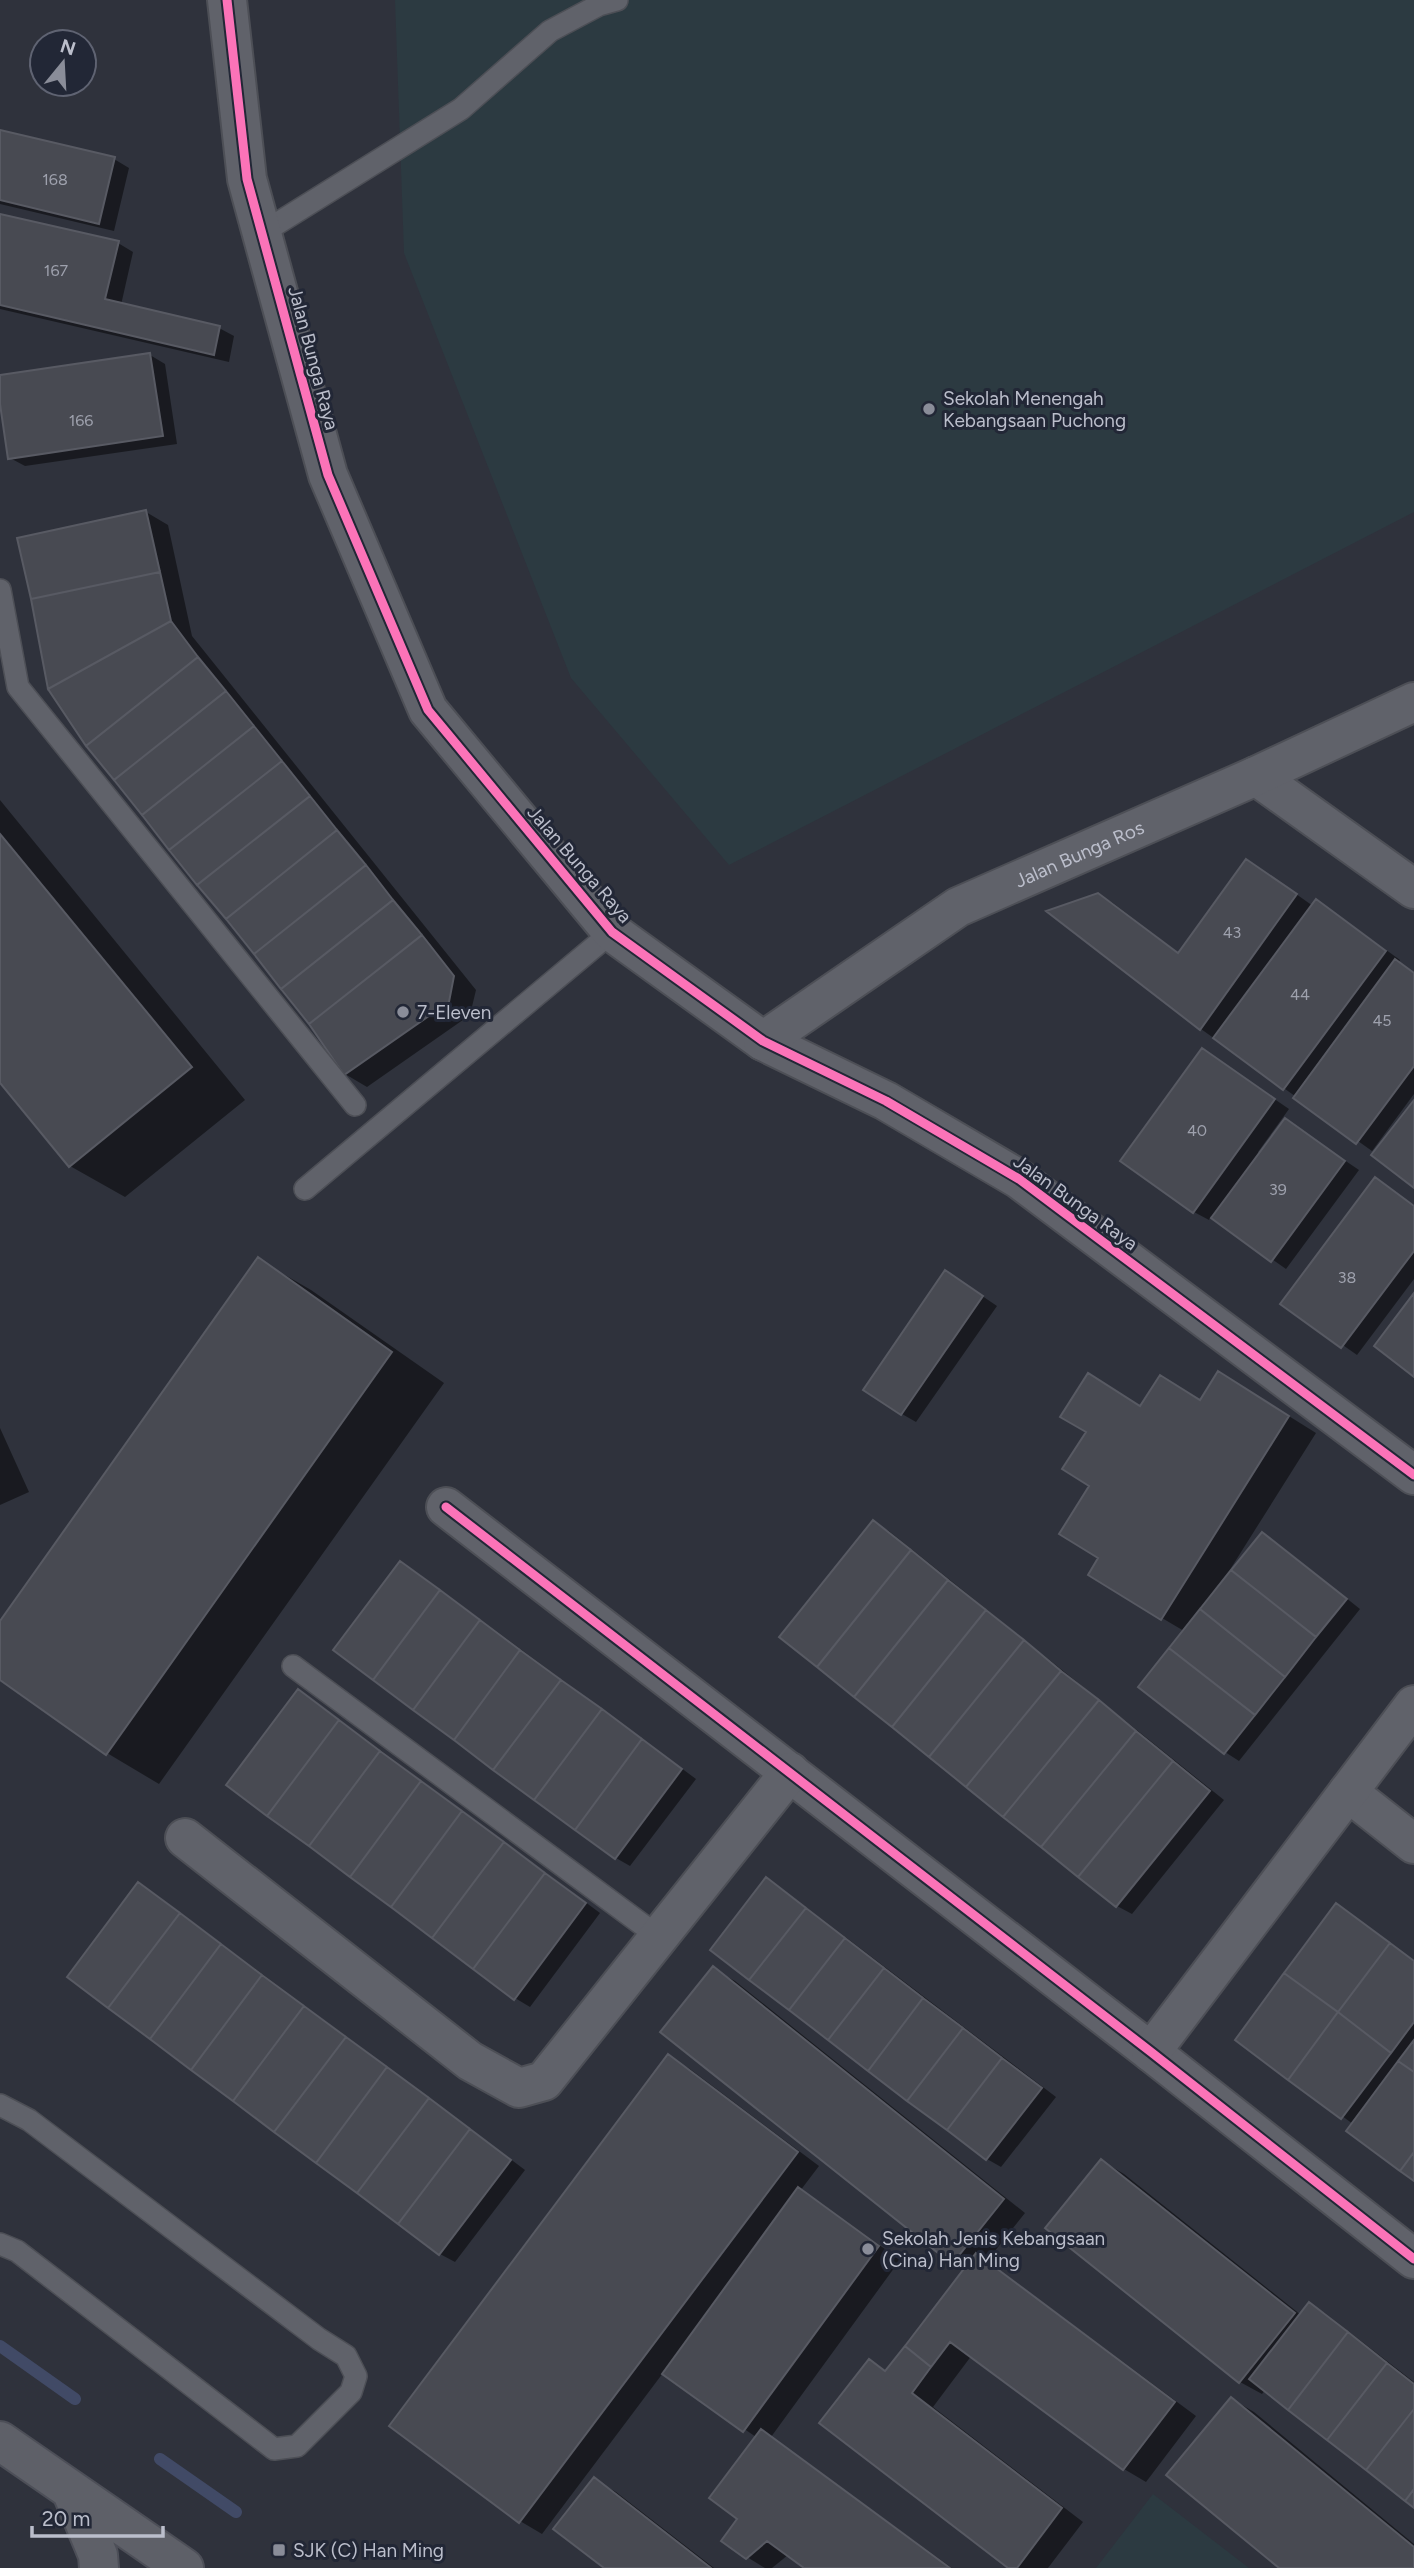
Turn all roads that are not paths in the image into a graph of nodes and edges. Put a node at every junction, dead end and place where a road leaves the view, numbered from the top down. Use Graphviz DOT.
graph roads {
  1 [pos="228,0"];
  2 [pos="617,0"];
  3 [pos="262,233"];
  4 [pos="0,590"];
  5 [pos="1414,702"];
  6 [pos="1256,776"];
  7 [pos="1414,889"];
  8 [pos="612,932"];
  9 [pos="763,1041"];
  10 [pos="355,1105"];
  11 [pos="305,1189"];
  12 [pos="1414,1475"];
  13 [pos="446,1507"];
  14 [pos="293,1666"];
  15 [pos="1414,1705"];
  16 [pos="790,1772"];
  17 [pos="1348,1792"];
  18 [pos="185,1838"];
  19 [pos="1414,1844"];
  20 [pos="659,1937"];
  21 [pos="1151,2052"];
  22 [pos="0,2105"];
  23 [pos="0,2244"];
  24 [pos="1414,2259"];
  25 [pos="0,2441"];
  26 [pos="71,2490"];
  27 [pos="99,2568"];
  28 [pos="184,2568"];
  1 -- 3 [label="street, Jalan Bunga Raya"];
  2 -- 3 [label="lane"];
  3 -- 8 [label="street, Jalan Bunga Raya"];
  4 -- 10 [label="lane"];
  5 -- 6 [label="street, Jalan Bunga Ros"];
  6 -- 7 [label="street"];
  6 -- 9 [label="street, Jalan Bunga Ros"];
  8 -- 9 [label="street, Jalan Bunga Raya"];
  8 -- 11 [label="lane"];
  9 -- 12 [label="street, Jalan Bunga Raya"];
  13 -- 16 [label="street"];
  14 -- 20 [label="lane"];
  15 -- 17 [label="street"];
  16 -- 20 [label="street"];
  16 -- 21 [label="street"];
  17 -- 19 [label="street"];
  17 -- 21 [label="street"];
  18 -- 20 [label="street"];
  21 -- 24 [label="street"];
  22 -- 23 [label="lane"];
  25 -- 26 [label="street"];
  26 -- 27 [label="street"];
  26 -- 28 [label="street"];
}
